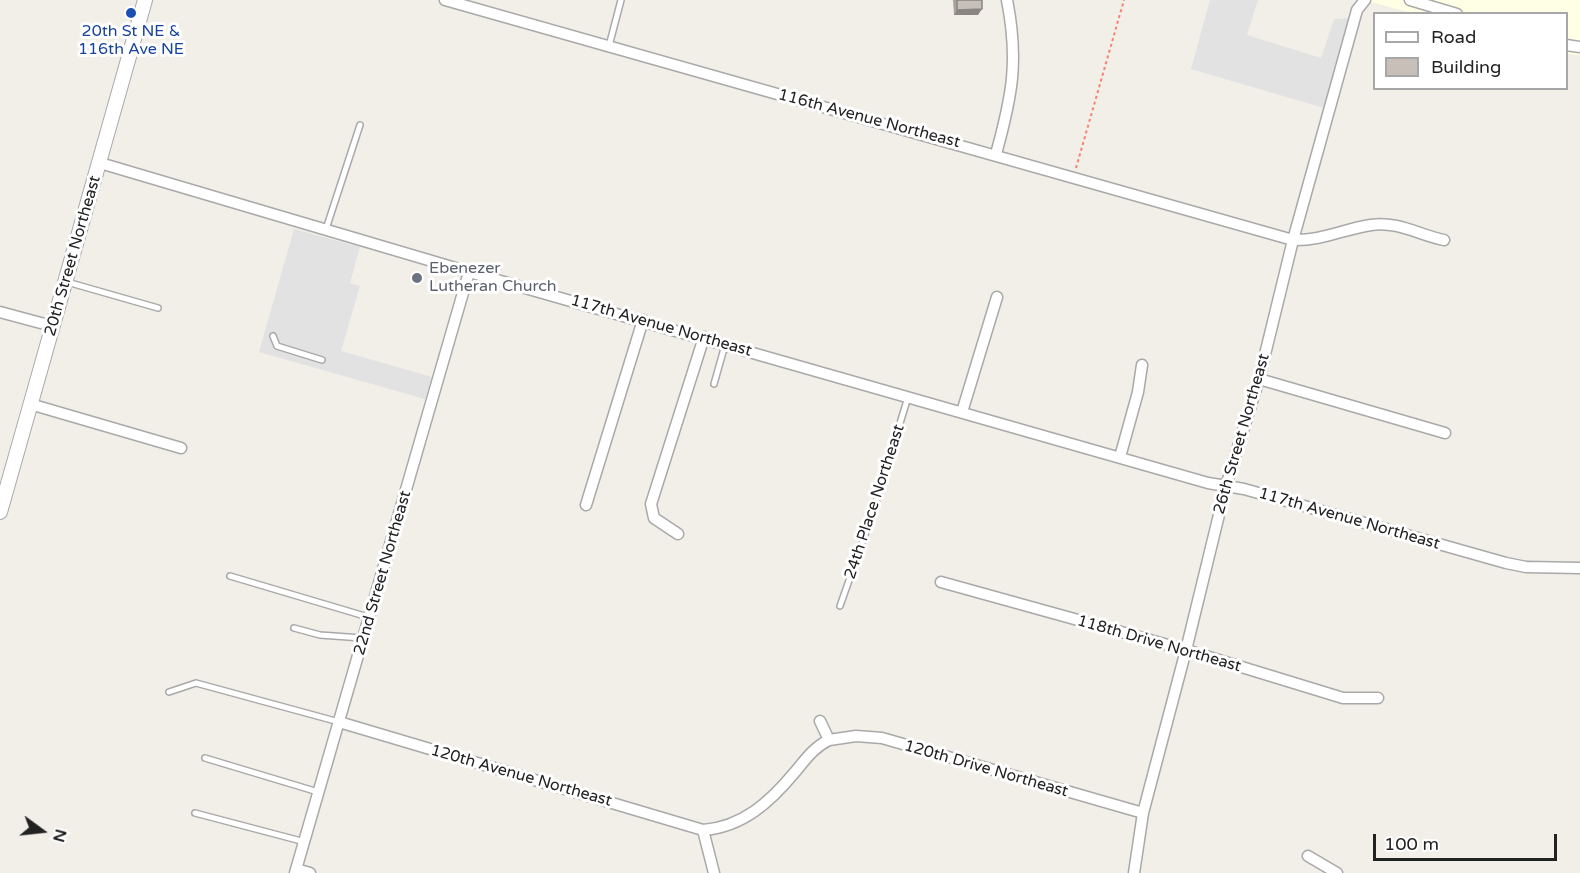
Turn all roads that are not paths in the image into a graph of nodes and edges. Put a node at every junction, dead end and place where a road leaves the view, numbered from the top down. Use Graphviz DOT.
graph roads {
  1 [pos="145,0"];
  2 [pos="445,0"];
  3 [pos="621,0"];
  4 [pos="1007,0"];
  5 [pos="1365,0"];
  6 [pos="1410,0"];
  7 [pos="1450,12"];
  8 [pos="609,46"];
  9 [pos="360,125"];
  10 [pos="996,154"];
  11 [pos="100,163"];
  12 [pos="328,233"];
  13 [pos="1293,240"];
  14 [pos="1444,240"];
  15 [pos="470,272"];
  16 [pos="65,282"];
  17 [pos="996,297"];
  18 [pos="158,308"];
  19 [pos="0,312"];
  20 [pos="643,320"];
  21 [pos="52,326"];
  22 [pos="273,336"];
  23 [pos="704,337"];
  24 [pos="726,344"];
  25 [pos="322,360"];
  26 [pos="1142,365"];
  27 [pos="1259,379"];
  28 [pos="714,384"];
  29 [pos="908,398"];
  30 [pos="30,404"];
  31 [pos="962,412"];
  32 [pos="1444,433"];
  33 [pos="182,448"];
  34 [pos="1120,457"];
  35 [pos="1226,486"];
  36 [pos="586,505"];
  37 [pos="0,512"];
  38 [pos="678,534"];
  39 [pos="1580,568"];
  40 [pos="230,576"];
  41 [pos="941,582"];
  42 [pos="840,606"];
  43 [pos="370,617"];
  44 [pos="294,628"];
  45 [pos="364,639"];
  46 [pos="1186,650"];
  47 [pos="169,692"];
  48 [pos="1378,698"];
  49 [pos="820,721"];
  50 [pos="339,722"];
  51 [pos="828,740"];
  52 [pos="205,758"];
  53 [pos="320,792"];
  54 [pos="195,813"];
  55 [pos="1143,813"];
  56 [pos="703,830"];
  57 [pos="304,842"];
  58 [pos="1308,856"];
  59 [pos="296,871"];
  60 [pos="310,873"];
  61 [pos="714,873"];
  62 [pos="1134,873"];
  63 [pos="1337,873"];
  1 -- 11 [label="street, 20th Street Northeast"];
  2 -- 8 [label="street, 116th Avenue Northeast"];
  3 -- 8 [label="lane"];
  4 -- 10 [label="street"];
  5 -- 13 [label="street, 26th Street Northeast"];
  6 -- 7 [label="street"];
  8 -- 10 [label="street, 116th Avenue Northeast"];
  9 -- 12 [label="lane"];
  10 -- 13 [label="street, 116th Avenue Northeast"];
  11 -- 12 [label="street, 117th Avenue Northeast"];
  11 -- 16 [label="street, 20th Street Northeast"];
  12 -- 15 [label="street, 117th Avenue Northeast"];
  13 -- 14 [label="street, 116th Avenue Northeast"];
  13 -- 27 [label="street, 26th Street Northeast"];
  15 -- 20 [label="street, 117th Avenue Northeast"];
  15 -- 43 [label="street, 22nd Street Northeast"];
  16 -- 18 [label="lane"];
  16 -- 21 [label="street, 20th Street Northeast"];
  17 -- 31 [label="street"];
  19 -- 21 [label="street"];
  20 -- 23 [label="street, 117th Avenue Northeast"];
  20 -- 36 [label="street"];
  21 -- 30 [label="street, 20th Street Northeast"];
  22 -- 25 [label="lane"];
  23 -- 24 [label="street, 117th Avenue Northeast"];
  23 -- 38 [label="street"];
  24 -- 28 [label="lane"];
  24 -- 29 [label="street, 117th Avenue Northeast"];
  26 -- 34 [label="street"];
  27 -- 32 [label="street"];
  27 -- 35 [label="street, 26th Street Northeast"];
  29 -- 31 [label="street, 117th Avenue Northeast"];
  29 -- 42 [label="lane, 24th Place Northeast"];
  30 -- 33 [label="street"];
  30 -- 37 [label="street, 20th Street Northeast"];
  31 -- 34 [label="street, 117th Avenue Northeast"];
  34 -- 35 [label="street, 117th Avenue Northeast"];
  35 -- 39 [label="street, 117th Avenue Northeast"];
  35 -- 46 [label="street, 26th Street Northeast"];
  40 -- 43 [label="lane"];
  41 -- 46 [label="street, 118th Drive Northeast"];
  43 -- 45 [label="street, 22nd Street Northeast"];
  44 -- 45 [label="lane"];
  45 -- 50 [label="street, 22nd Street Northeast"];
  46 -- 48 [label="street, 118th Drive Northeast"];
  46 -- 55 [label="street, 26th Street Northeast"];
  47 -- 50 [label="lane"];
  49 -- 51 [label="street"];
  50 -- 53 [label="street, 22nd Street Northeast"];
  50 -- 56 [label="street, 120th Avenue Northeast"];
  51 -- 55 [label="street, 120th Drive Northeast"];
  51 -- 56 [label="street"];
  52 -- 53 [label="lane"];
  53 -- 57 [label="street, 22nd Street Northeast"];
  54 -- 57 [label="lane"];
  55 -- 62 [label="street, 26th Street Northeast"];
  56 -- 61 [label="street"];
  57 -- 59 [label="street, 22nd Street Northeast"];
  58 -- 63 [label="street"];
  59 -- 60 [label="street"];
}
